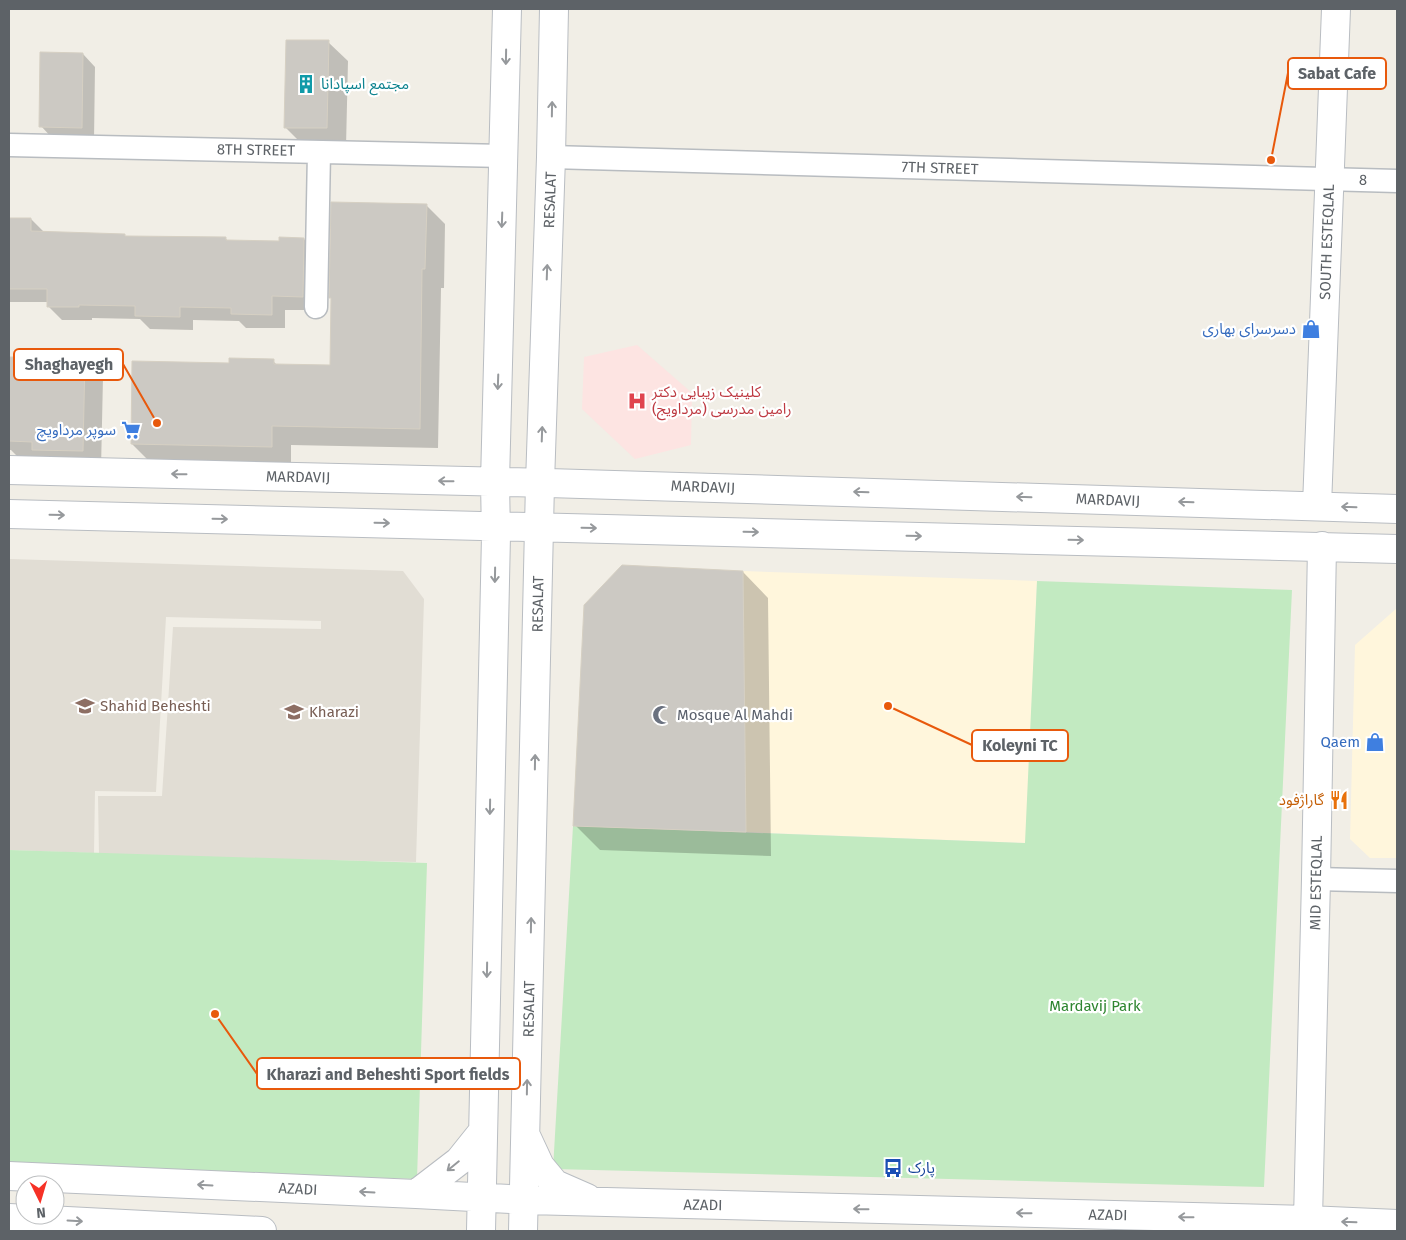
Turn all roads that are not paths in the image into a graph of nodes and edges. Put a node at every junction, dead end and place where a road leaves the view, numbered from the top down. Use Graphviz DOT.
graph roads {
  1 [pos="507,9"];
  2 [pos="554,9"];
  3 [pos="1336,9"];
  4 [pos="9,145"];
  5 [pos="319,152"];
  6 [pos="504,156"];
  7 [pos="551,158"];
  8 [pos="1329,179"];
  9 [pos="1397,181"];
  10 [pos="316,308"];
  11 [pos="9,470"];
  12 [pos="495,482"];
  13 [pos="540,483"];
  14 [pos="1317,506"];
  15 [pos="1397,509"];
  16 [pos="9,514"];
  17 [pos="496,526"];
  18 [pos="540,526"];
  19 [pos="1322,546"];
  20 [pos="1397,549"];
  21 [pos="1316,879"];
  22 [pos="1397,881"];
  23 [pos="483,1131"];
  24 [pos="526,1136"];
  25 [pos="9,1176"];
  26 [pos="416,1194"];
  27 [pos="482,1198"];
  28 [pos="524,1200"];
  29 [pos="595,1202"];
  30 [pos="9,1218"];
  31 [pos="1308,1220"];
  32 [pos="1397,1224"];
  33 [pos="262,1231"];
  34 [pos="481,1231"];
  35 [pos="523,1231"];
  1 -- 6 [label="main road, one-way"];
  7 -- 2 [label="main road, RESALAT, one-way"];
  3 -- 8 [label="main road, SOUTH ESTEQLAL"];
  4 -- 5 [label="street, 8TH STREET"];
  5 -- 6 [label="street, 8TH STREET"];
  5 -- 10 [label="street"];
  6 -- 12 [label="main road, one-way"];
  7 -- 8 [label="street, 7TH STREET"];
  13 -- 7 [label="main road, RESALAT, one-way"];
  8 -- 9 [label="street, 8"];
  8 -- 14 [label="main road, SOUTH ESTEQLAL"];
  12 -- 11 [label="main road, MARDAVIJ, one-way"];
  12 -- 13 [label="main road, MARDAVIJ"];
  12 -- 17 [label="main road"];
  14 -- 13 [label="main road, MARDAVIJ, one-way"];
  13 -- 18 [label="main road, RESALAT"];
  15 -- 14 [label="main road, MARDAVIJ, one-way"];
  16 -- 17 [label="main road, one-way"];
  17 -- 18 [label="main road"];
  17 -- 23 [label="main road, one-way"];
  18 -- 19 [label="main road, one-way"];
  24 -- 18 [label="main road, RESALAT, one-way"];
  19 -- 20 [label="main road"];
  19 -- 21 [label="main road, MID ESTEQLAL"];
  21 -- 22 [label="street"];
  21 -- 31 [label="main road, MID ESTEQLAL"];
  23 -- 26 [label="main road, one-way"];
  23 -- 27 [label="main road"];
  24 -- 28 [label="main road, RESALAT"];
  24 -- 29 [label="main road"];
  26 -- 25 [label="main road, AZADI, one-way"];
  26 -- 27 [label="main road, AZADI"];
  27 -- 28 [label="main road, AZADI"];
  27 -- 34 [label="main road"];
  28 -- 29 [label="main road, AZADI"];
  28 -- 35 [label="main road, RESALAT"];
  31 -- 29 [label="main road, AZADI, one-way"];
  30 -- 33 [label="main road, one-way"];
  32 -- 31 [label="main road, AZADI, one-way"];
}
